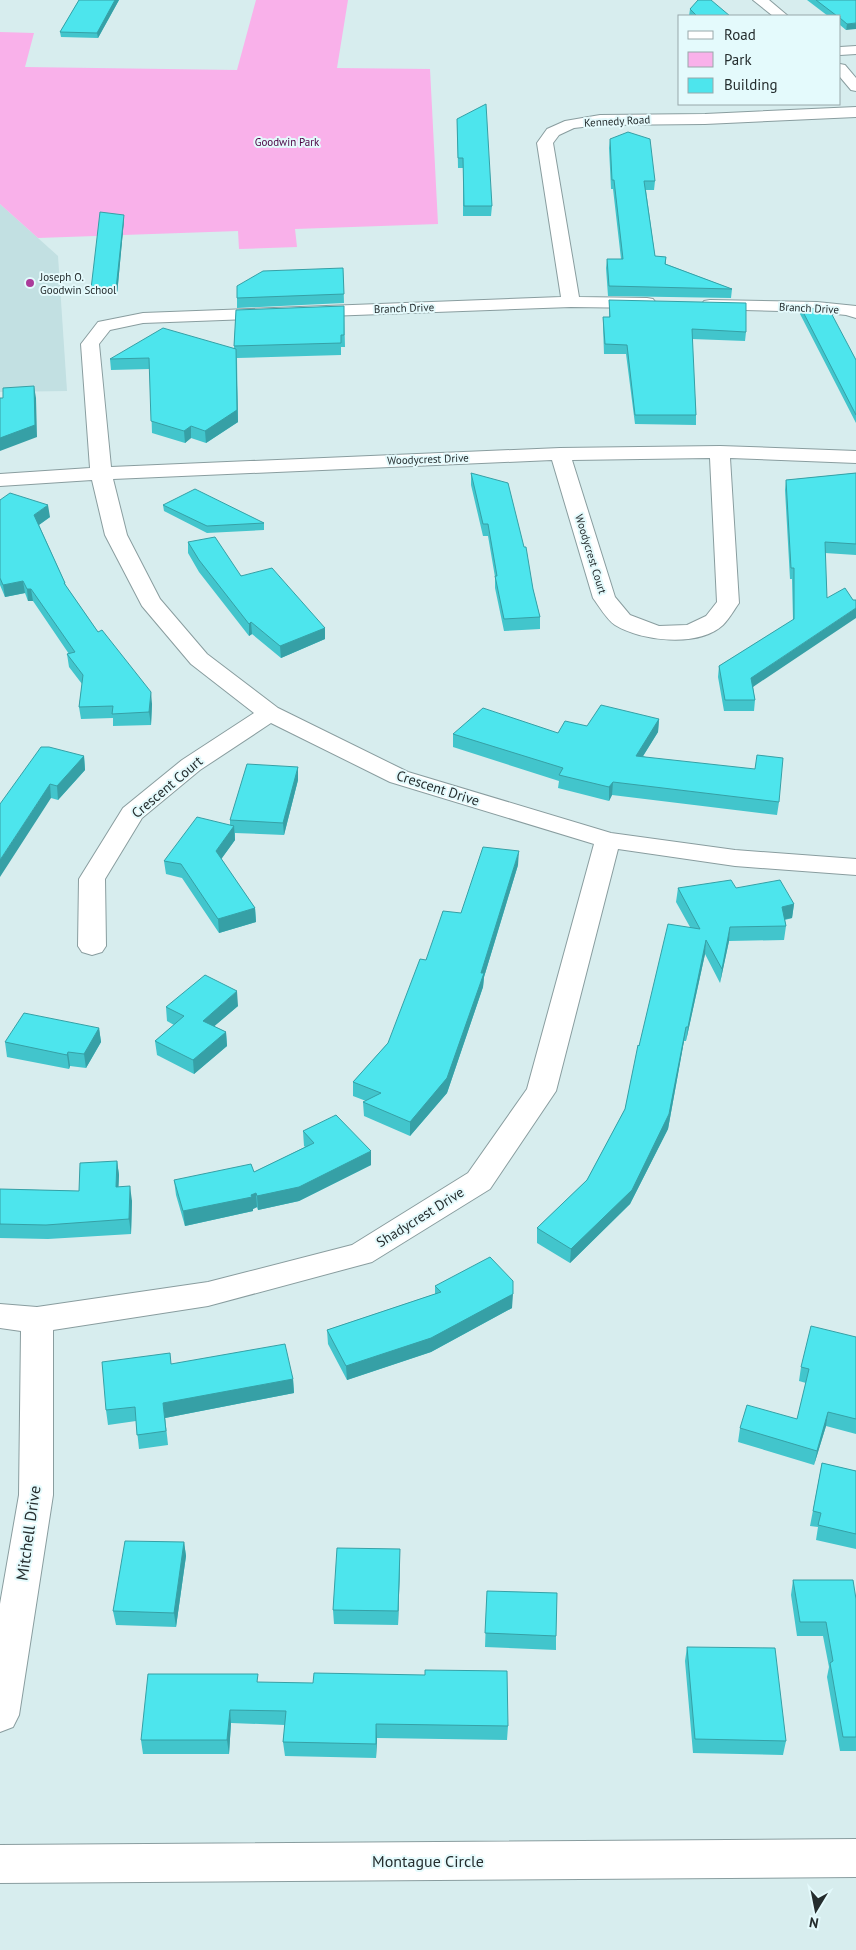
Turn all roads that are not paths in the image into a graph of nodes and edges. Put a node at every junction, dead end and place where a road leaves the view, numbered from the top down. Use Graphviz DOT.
graph roads {
  1 [pos="760,0"];
  2 [pos="779,15"];
  3 [pos="856,50"];
  4 [pos="841,51"];
  5 [pos="841,69"];
  6 [pos="856,87"];
  7 [pos="856,112"];
  8 [pos="570,302"];
  9 [pos="669,304"];
  10 [pos="689,304"];
  11 [pos="856,313"];
  12 [pos="720,452"];
  13 [pos="560,454"];
  14 [pos="856,457"];
  15 [pos="101,473"];
  16 [pos="0,480"];
  17 [pos="270,712"];
  18 [pos="608,840"];
  19 [pos="856,867"];
  20 [pos="92,946"];
  21 [pos="0,1316"];
  22 [pos="37,1320"];
  23 [pos="0,1715"];
  24 [pos="856,1858"];
  25 [pos="0,1864"];
  1 -- 2 [label="street"];
  3 -- 4 [label="street"];
  5 -- 6 [label="street"];
  7 -- 8 [label="street, Kennedy Road"];
  8 -- 9 [label="street, Branch Drive"];
  8 -- 15 [label="street, Branch Drive"];
  10 -- 11 [label="street, Branch Drive"];
  12 -- 13 [label="street, Woodycrest Drive"];
  12 -- 13 [label="street, Woodycrest Court"];
  12 -- 14 [label="street, Woodycrest Drive"];
  13 -- 15 [label="street, Woodycrest Drive"];
  15 -- 16 [label="street, Woodycrest Drive"];
  15 -- 17 [label="street, Crescent Drive"];
  17 -- 18 [label="street, Crescent Drive"];
  17 -- 20 [label="street, Crescent Court"];
  18 -- 19 [label="street, Crescent Drive"];
  18 -- 22 [label="street, Shadycrest Drive"];
  21 -- 22 [label="street, Shadycrest Drive"];
  22 -- 23 [label="street, Mitchell Drive"];
  24 -- 25 [label="street, Montague Circle"];
}
